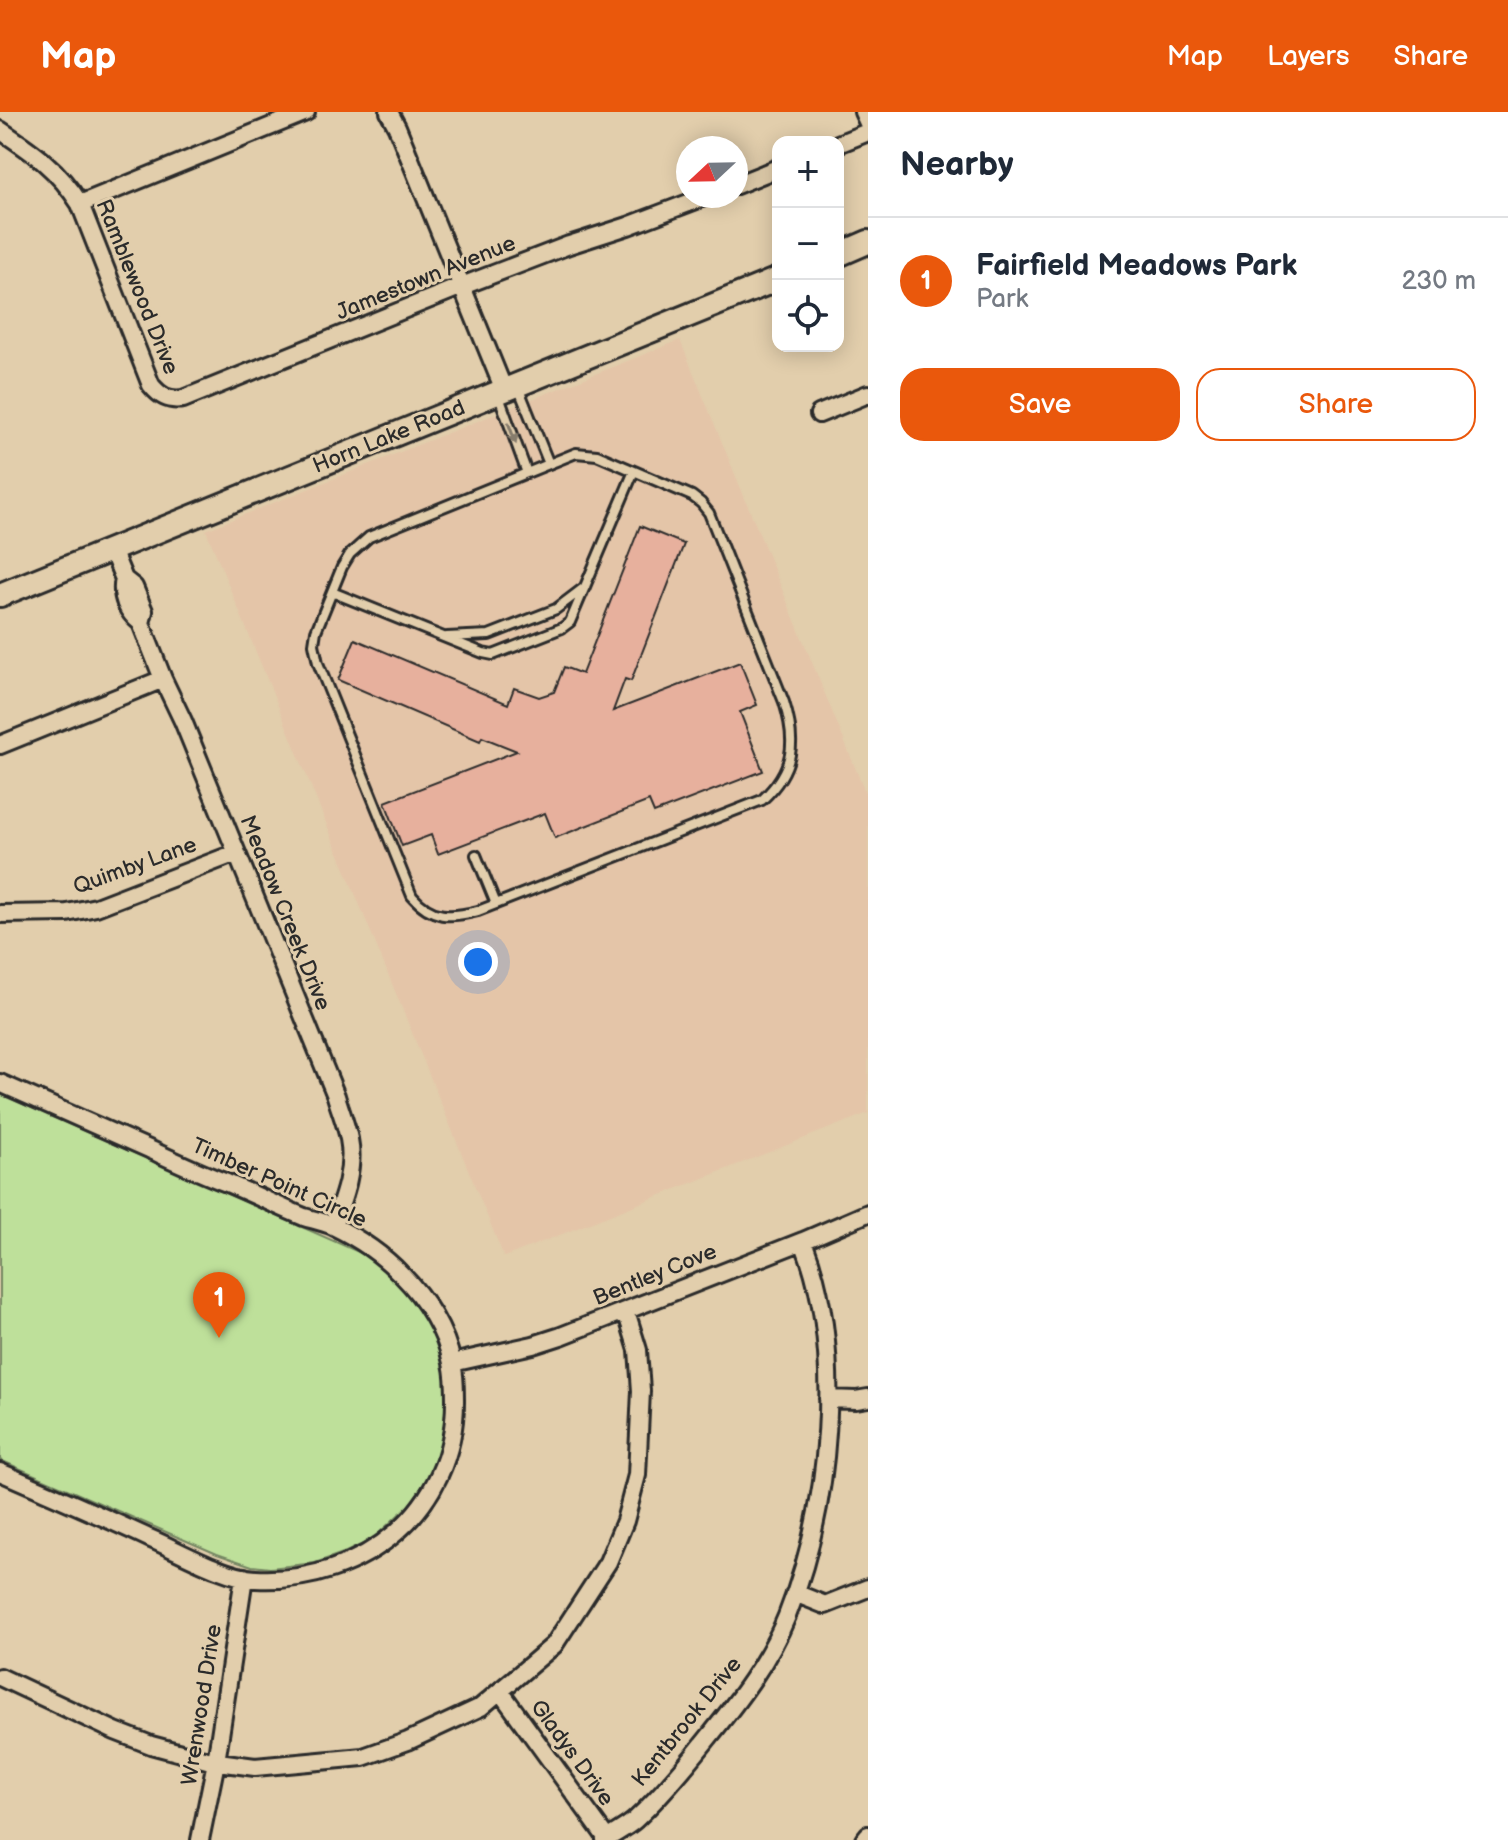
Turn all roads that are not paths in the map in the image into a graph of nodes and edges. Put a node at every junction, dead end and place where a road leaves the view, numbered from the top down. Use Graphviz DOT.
graph roads {
  1 [pos="306,112"];
  2 [pos="389,112"];
  3 [pos="863,112"];
  4 [pos="868,123"];
  5 [pos="0,130"];
  6 [pos="868,132"];
  7 [pos="844,142"];
  8 [pos="772,170"];
  9 [pos="748,180"];
  10 [pos="80,204"];
  11 [pos="676,208"];
  12 [pos="868,242"];
  13 [pos="844,252"];
  14 [pos="776,280"];
  15 [pos="462,286"];
  16 [pos="506,389"];
  17 [pos="868,394"];
  18 [pos="162,396"];
  19 [pos="819,414"];
  20 [pos="549,464"];
  21 [pos="634,471"];
  22 [pos="527,473"];
  23 [pos="112,550"];
  24 [pos="586,586"];
  25 [pos="332,592"];
  26 [pos="0,595"];
  27 [pos="442,637"];
  28 [pos="163,679"];
  29 [pos="0,745"];
  30 [pos="236,853"];
  31 [pos="476,855"];
  32 [pos="496,904"];
  33 [pos="0,914"];
  34 [pos="0,1083"];
  35 [pos="868,1213"];
  36 [pos="333,1226"];
  37 [pos="803,1241"];
  38 [pos="626,1311"];
  39 [pos="452,1363"];
  40 [pos="868,1398"];
  41 [pos="828,1399"];
  42 [pos="0,1472"];
  43 [pos="244,1577"];
  44 [pos="868,1588"];
  45 [pos="795,1593"];
  46 [pos="0,1677"];
  47 [pos="500,1691"];
  48 [pos="216,1762"];
  49 [pos="200,1840"];
  50 [pos="607,1840"];
  1 -- 10 [label="street"];
  2 -- 15 [label="street"];
  3 -- 4 [label="street"];
  5 -- 10 [label="street, Ramblewood Drive"];
  6 -- 7 [label="street"];
  8 -- 9 [label="street"];
  10 -- 18 [label="street, Ramblewood Drive"];
  11 -- 15 [label="street, Jamestown Avenue"];
  12 -- 13 [label="main road"];
  14 -- 16 [label="main road, Horn Lake Road"];
  15 -- 16 [label="street"];
  15 -- 18 [label="street, Jamestown Avenue"];
  16 -- 20 [label="lane"];
  16 -- 22 [label="lane, one-way"];
  16 -- 23 [label="main road, Horn Lake Road"];
  17 -- 19 [label="street"];
  20 -- 21 [label="lane"];
  20 -- 22 [label="lane"];
  21 -- 24 [label="lane"];
  21 -- 32 [label="lane"];
  22 -- 25 [label="lane"];
  23 -- 26 [label="main road, Horn Lake Road"];
  23 -- 28 [label="street, Meadow Creek Drive"];
  24 -- 27 [label="lane"];
  24 -- 27 [label="lane"];
  25 -- 27 [label="lane"];
  25 -- 32 [label="lane"];
  28 -- 29 [label="street"];
  28 -- 30 [label="street, Meadow Creek Drive"];
  30 -- 33 [label="street, Quimby Lane"];
  30 -- 36 [label="street, Meadow Creek Drive"];
  31 -- 32 [label="lane"];
  34 -- 36 [label="street, Timber Point Circle"];
  35 -- 37 [label="street, Bentley Cove"];
  36 -- 39 [label="street, Timber Point Circle"];
  37 -- 38 [label="street, Bentley Cove"];
  37 -- 41 [label="street, Kentbrook Drive"];
  38 -- 39 [label="street, Bentley Cove"];
  38 -- 47 [label="street"];
  39 -- 43 [label="street, Timber Point Circle"];
  40 -- 41 [label="street"];
  41 -- 45 [label="street, Kentbrook Drive"];
  42 -- 43 [label="street, Timber Point Circle"];
  43 -- 48 [label="street, Wrenwood Drive"];
  44 -- 45 [label="street"];
  45 -- 50 [label="street, Kentbrook Drive"];
  46 -- 48 [label="street"];
  47 -- 48 [label="street"];
  47 -- 50 [label="street, Gladys Drive"];
  48 -- 49 [label="street, Wrenwood Drive"];
}
